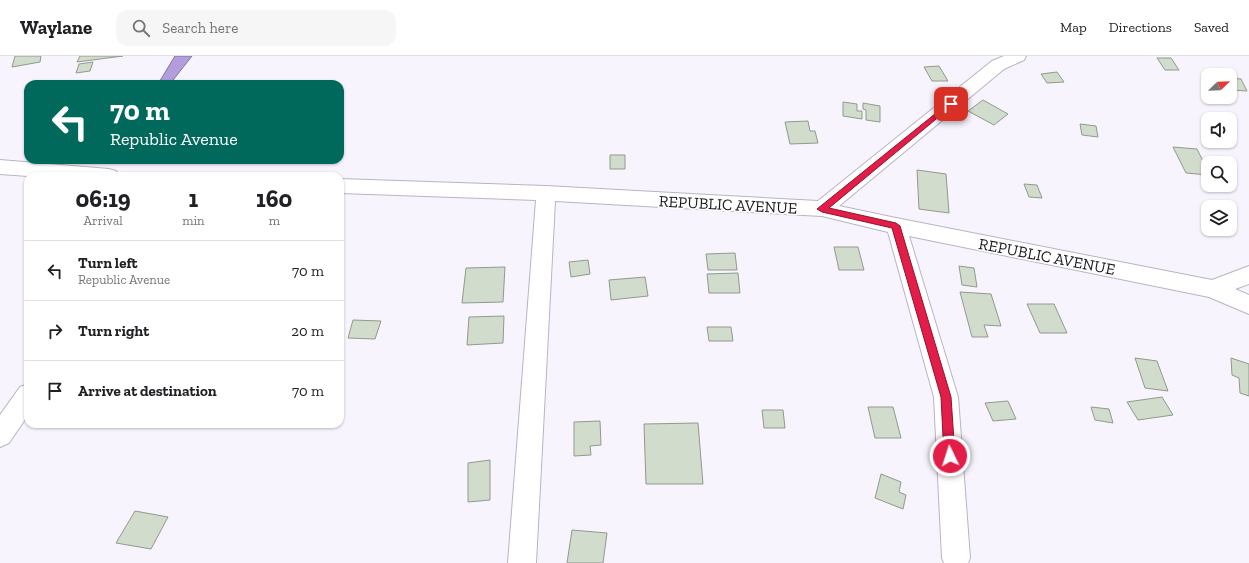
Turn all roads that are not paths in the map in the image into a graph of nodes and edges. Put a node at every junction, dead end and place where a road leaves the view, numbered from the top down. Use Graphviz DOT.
graph roads {
  1 [pos="1018,56"];
  2 [pos="0,167"];
  3 [pos="61,172"];
  4 [pos="344,186"];
  5 [pos="546,193"];
  6 [pos="822,209"];
  7 [pos="896,226"];
  8 [pos="1249,275"];
  9 [pos="1213,289"];
  10 [pos="1249,305"];
  11 [pos="24,401"];
  12 [pos="0,435"];
  13 [pos="956,558"];
  14 [pos="522,563"];
  1 -- 6 [label="street"];
  2 -- 3 [label="street"];
  4 -- 5 [label="street, REPUBLIC AVENUE"];
  5 -- 6 [label="street, REPUBLIC AVENUE"];
  5 -- 14 [label="street"];
  6 -- 7 [label="street, REPUBLIC AVENUE"];
  7 -- 9 [label="street, REPUBLIC AVENUE"];
  7 -- 13 [label="street"];
  8 -- 9 [label="street"];
  9 -- 10 [label="street, REPUBLIC AVENUE"];
  11 -- 12 [label="street"];
}
